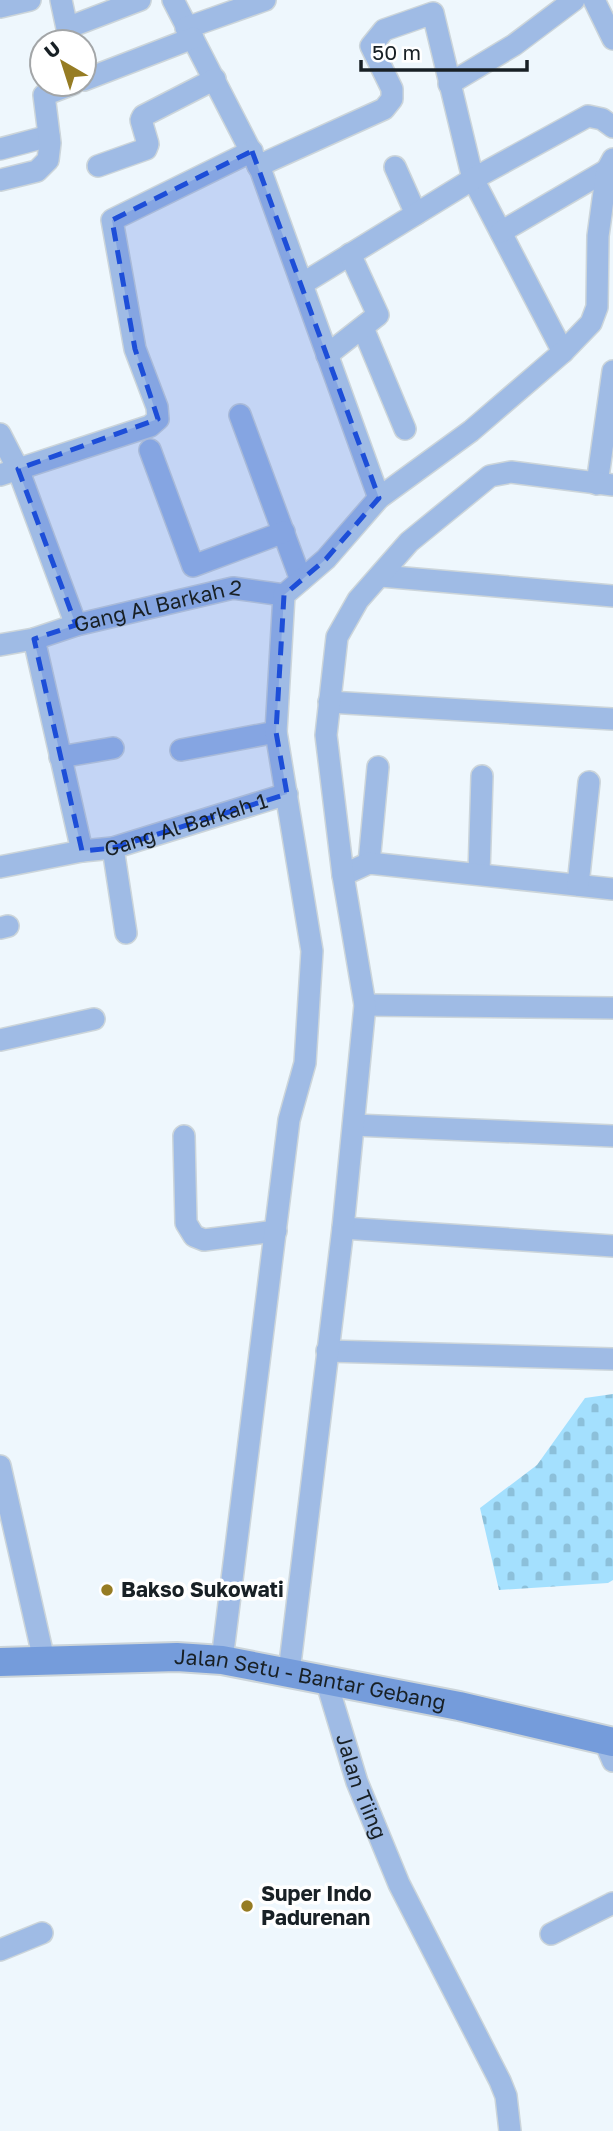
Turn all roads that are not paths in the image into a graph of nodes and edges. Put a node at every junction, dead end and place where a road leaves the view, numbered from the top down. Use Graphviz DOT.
graph roads {
  1 [pos="30,0"];
  2 [pos="61,0"];
  3 [pos="140,0"];
  4 [pos="173,0"];
  5 [pos="265,0"];
  6 [pos="574,0"];
  7 [pos="594,0"];
  8 [pos="0,7"];
  9 [pos="189,33"];
  10 [pos="613,38"];
  11 [pos="98,74"];
  12 [pos="215,79"];
  13 [pos="449,84"];
  14 [pos="44,98"];
  15 [pos="613,127"];
  16 [pos="49,136"];
  17 [pos="0,149"];
  18 [pos="255,159"];
  19 [pos="610,165"];
  20 [pos="99,166"];
  21 [pos="395,167"];
  22 [pos="473,179"];
  23 [pos="0,180"];
  24 [pos="415,215"];
  25 [pos="501,232"];
  26 [pos="350,254"];
  27 [pos="302,284"];
  28 [pos="363,328"];
  29 [pos="563,352"];
  30 [pos="327,355"];
  31 [pos="613,371"];
  32 [pos="240,415"];
  33 [pos="405,429"];
  34 [pos="0,434"];
  35 [pos="150,450"];
  36 [pos="9,472"];
  37 [pos="605,485"];
  38 [pos="379,498"];
  39 [pos="284,532"];
  40 [pos="381,576"];
  41 [pos="302,580"];
  42 [pos="284,595"];
  43 [pos="613,596"];
  44 [pos="76,625"];
  45 [pos="34,639"];
  46 [pos="0,645"];
  47 [pos="329,702"];
  48 [pos="613,719"];
  49 [pos="276,732"];
  50 [pos="113,748"];
  51 [pos="181,750"];
  52 [pos="60,757"];
  53 [pos="378,767"];
  54 [pos="482,776"];
  55 [pos="589,782"];
  56 [pos="287,794"];
  57 [pos="113,848"];
  58 [pos="82,851"];
  59 [pos="369,863"];
  60 [pos="0,867"];
  61 [pos="479,874"];
  62 [pos="343,875"];
  63 [pos="578,885"];
  64 [pos="613,889"];
  65 [pos="127,933"];
  66 [pos="365,1006"];
  67 [pos="613,1008"];
  68 [pos="94,1019"];
  69 [pos="0,1040"];
  70 [pos="354,1125"];
  71 [pos="184,1136"];
  72 [pos="613,1136"];
  73 [pos="343,1228"];
  74 [pos="275,1231"];
  75 [pos="613,1246"];
  76 [pos="327,1351"];
  77 [pos="613,1359"];
  78 [pos="0,1466"];
  79 [pos="44,1660"];
  80 [pos="222,1660"];
  81 [pos="0,1662"];
  82 [pos="289,1672"];
  83 [pos="326,1680"];
  84 [pos="610,1748"];
  85 [pos="613,1903"];
  86 [pos="43,1933"];
  87 [pos="551,1934"];
  88 [pos="0,1950"];
  89 [pos="510,2131"];
  1 -- 8 [label="street"];
  2 -- 3 [label="street"];
  4 -- 9 [label="street"];
  5 -- 9 [label="street"];
  6 -- 13 [label="street"];
  7 -- 10 [label="street"];
  9 -- 11 [label="street"];
  9 -- 12 [label="street"];
  12 -- 18 [label="street"];
  12 -- 20 [label="street"];
  13 -- 18 [label="street"];
  13 -- 22 [label="street"];
  14 -- 16 [label="street"];
  15 -- 22 [label="street"];
  16 -- 17 [label="street"];
  16 -- 23 [label="street"];
  18 -- 27 [label="street"];
  18 -- 36 [label="street"];
  19 -- 25 [label="street"];
  19 -- 29 [label="street"];
  21 -- 24 [label="street"];
  22 -- 24 [label="street"];
  22 -- 25 [label="street"];
  24 -- 26 [label="street"];
  25 -- 29 [label="street"];
  26 -- 27 [label="street"];
  26 -- 28 [label="street"];
  27 -- 30 [label="street"];
  28 -- 30 [label="street"];
  28 -- 33 [label="street"];
  29 -- 38 [label="street"];
  30 -- 38 [label="street"];
  31 -- 37 [label="street"];
  32 -- 39 [label="street"];
  34 -- 36 [label="street"];
  35 -- 39 [label="street"];
  36 -- 44 [label="street"];
  37 -- 40 [label="street"];
  38 -- 41 [label="street"];
  39 -- 41 [label="street"];
  40 -- 43 [label="street"];
  40 -- 47 [label="street"];
  41 -- 42 [label="street"];
  42 -- 44 [label="street, Gang Al Barkah 2"];
  42 -- 49 [label="street"];
  44 -- 45 [label="street, Gang Al Barkah 2"];
  45 -- 46 [label="street, Gang Al Barkah 2"];
  45 -- 52 [label="street"];
  47 -- 48 [label="street"];
  47 -- 62 [label="street"];
  49 -- 51 [label="street"];
  49 -- 56 [label="street"];
  50 -- 52 [label="street"];
  52 -- 58 [label="street"];
  53 -- 59 [label="street"];
  54 -- 61 [label="street"];
  55 -- 63 [label="street"];
  56 -- 57 [label="street, Gang Al Barkah 1"];
  56 -- 74 [label="street"];
  57 -- 58 [label="street, Gang Al Barkah 1"];
  57 -- 65 [label="street"];
  58 -- 60 [label="street, Gang Al Barkah 1"];
  59 -- 61 [label="street"];
  59 -- 62 [label="street"];
  61 -- 63 [label="street"];
  62 -- 66 [label="street"];
  63 -- 64 [label="street"];
  66 -- 67 [label="street"];
  66 -- 70 [label="street"];
  68 -- 69 [label="street"];
  70 -- 72 [label="street"];
  70 -- 73 [label="street"];
  71 -- 74 [label="street"];
  73 -- 75 [label="street"];
  73 -- 76 [label="street"];
  74 -- 80 [label="street"];
  76 -- 77 [label="street"];
  76 -- 82 [label="street"];
  78 -- 79 [label="street"];
  79 -- 80 [label="main road, Jalan Setu - Bantar Gebang"];
  79 -- 81 [label="main road, Jalan Setu - Bantar Gebang"];
  80 -- 82 [label="main road, Jalan Setu - Bantar Gebang"];
  82 -- 83 [label="main road, Jalan Setu - Bantar Gebang"];
  83 -- 84 [label="main road, Jalan Setu - Bantar Gebang"];
  83 -- 89 [label="street, Jalan Tiing"];
  85 -- 87 [label="street"];
  86 -- 88 [label="street"];
}
